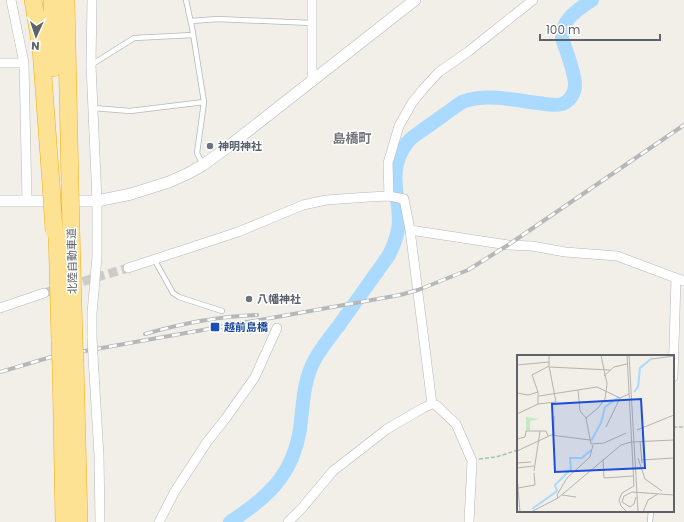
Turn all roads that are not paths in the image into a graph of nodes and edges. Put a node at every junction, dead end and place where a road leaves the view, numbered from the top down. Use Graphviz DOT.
graph roads {
  1 [pos="11,0"];
  2 [pos="34,0"];
  3 [pos="52,0"];
  4 [pos="92,0"];
  5 [pos="186,0"];
  6 [pos="312,0"];
  7 [pos="415,0"];
  8 [pos="533,0"];
  9 [pos="66,4"];
  10 [pos="191,21"];
  11 [pos="311,23"];
  12 [pos="193,35"];
  13 [pos="0,63"];
  14 [pos="24,63"];
  15 [pos="91,65"];
  16 [pos="312,81"];
  17 [pos="204,102"];
  18 [pos="93,108"];
  19 [pos="203,165"];
  20 [pos="59,184"];
  21 [pos="394,197"];
  22 [pos="97,201"];
  23 [pos="0,202"];
  24 [pos="27,202"];
  25 [pos="410,230"];
  26 [pos="61,231"];
  27 [pos="154,259"];
  28 [pos="128,268"];
  29 [pos="680,280"];
  30 [pos="44,293"];
  31 [pos="0,308"];
  32 [pos="222,311"];
  33 [pos="277,328"];
  34 [pos="67,341"];
  35 [pos="674,363"];
  36 [pos="68,364"];
  37 [pos="432,404"];
  38 [pos="651,512"];
  39 [pos="64,522"];
  40 [pos="79,522"];
  41 [pos="100,522"];
  42 [pos="159,522"];
  43 [pos="288,522"];
  44 [pos="469,522"];
  45 [pos="650,522"];
  1 -- 14 [label="street"];
  2 -- 20 [label="highway"];
  3 -- 20 [label="highway, 北陸自動車道"];
  4 -- 15 [label="street"];
  5 -- 10 [label="lane"];
  6 -- 11 [label="street"];
  7 -- 16 [label="street"];
  8 -- 21 [label="street"];
  9 -- 20 [label="highway, 北陸自動車道"];
  10 -- 11 [label="lane"];
  10 -- 12 [label="lane"];
  11 -- 16 [label="street"];
  12 -- 15 [label="lane"];
  12 -- 17 [label="lane"];
  13 -- 14 [label="street"];
  14 -- 24 [label="street"];
  15 -- 18 [label="street"];
  16 -- 19 [label="street"];
  17 -- 18 [label="lane"];
  17 -- 19 [label="lane"];
  18 -- 22 [label="street"];
  19 -- 22 [label="street"];
  20 -- 26 [label="highway, 北陸自動車道"];
  21 -- 25 [label="street"];
  21 -- 27 [label="street"];
  22 -- 24 [label="street"];
  22 -- 41 [label="street, bridge"];
  23 -- 24 [label="street"];
  25 -- 29 [label="street"];
  25 -- 37 [label="street"];
  26 -- 34 [label="highway, 北陸自動車道"];
  26 -- 34 [label="highway, 北陸自動車道"];
  27 -- 28 [label="street"];
  27 -- 32 [label="lane"];
  29 -- 35 [label="street"];
  30 -- 31 [label="street"];
  33 -- 42 [label="street"];
  34 -- 36 [label="highway, 北陸自動車道, bridge"];
  36 -- 39 [label="highway, 北陸自動車道"];
  36 -- 40 [label="highway, 北陸自動車道"];
  37 -- 43 [label="street"];
  37 -- 44 [label="street"];
  38 -- 45 [label="lane"];
}
